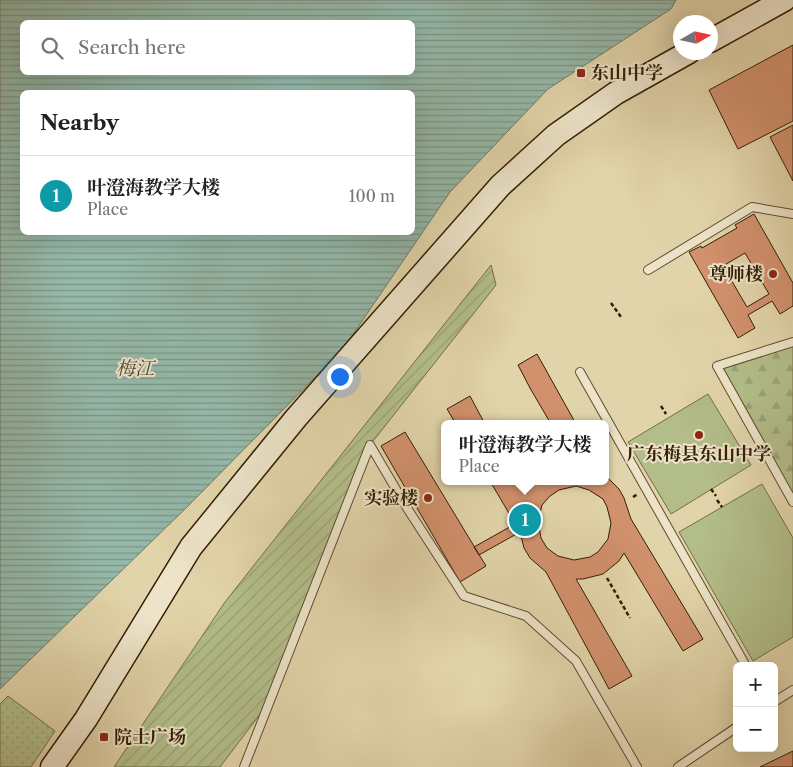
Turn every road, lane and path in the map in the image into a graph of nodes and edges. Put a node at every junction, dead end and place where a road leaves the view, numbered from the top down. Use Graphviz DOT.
graph roads {
  1 [pos="784,0"];
  2 [pos="718,37"];
  3 [pos="675,60"];
  4 [pos="793,214"];
  5 [pos="648,270"];
  6 [pos="611,303"];
  7 [pos="621,316"];
  8 [pos="793,342"];
  9 [pos="580,372"];
  10 [pos="661,406"];
  11 [pos="666,414"];
  12 [pos="607,420"];
  13 [pos="609,423"];
  14 [pos="711,489"];
  15 [pos="793,502"];
  16 [pos="722,507"];
  17 [pos="607,578"];
  18 [pos="630,618"];
  19 [pos="744,662"];
  20 [pos="793,690"];
  21 [pos="778,699"];
  22 [pos="733,731"];
  23 [pos="52,767"];
  24 [pos="244,767"];
  25 [pos="638,767"];
  26 [pos="678,767"];
  1 -- 2 [label="main road"];
  3 -- 23 [label="main road"];
  4 -- 5 [label="lane"];
  6 -- 7 [label="path"];
  8 -- 15 [label="lane"];
  9 -- 12 [label="lane"];
  10 -- 11 [label="path"];
  13 -- 19 [label="lane"];
  14 -- 16 [label="path"];
  17 -- 18 [label="path"];
  20 -- 21 [label="lane"];
  22 -- 26 [label="lane"];
  24 -- 25 [label="lane"];
}
